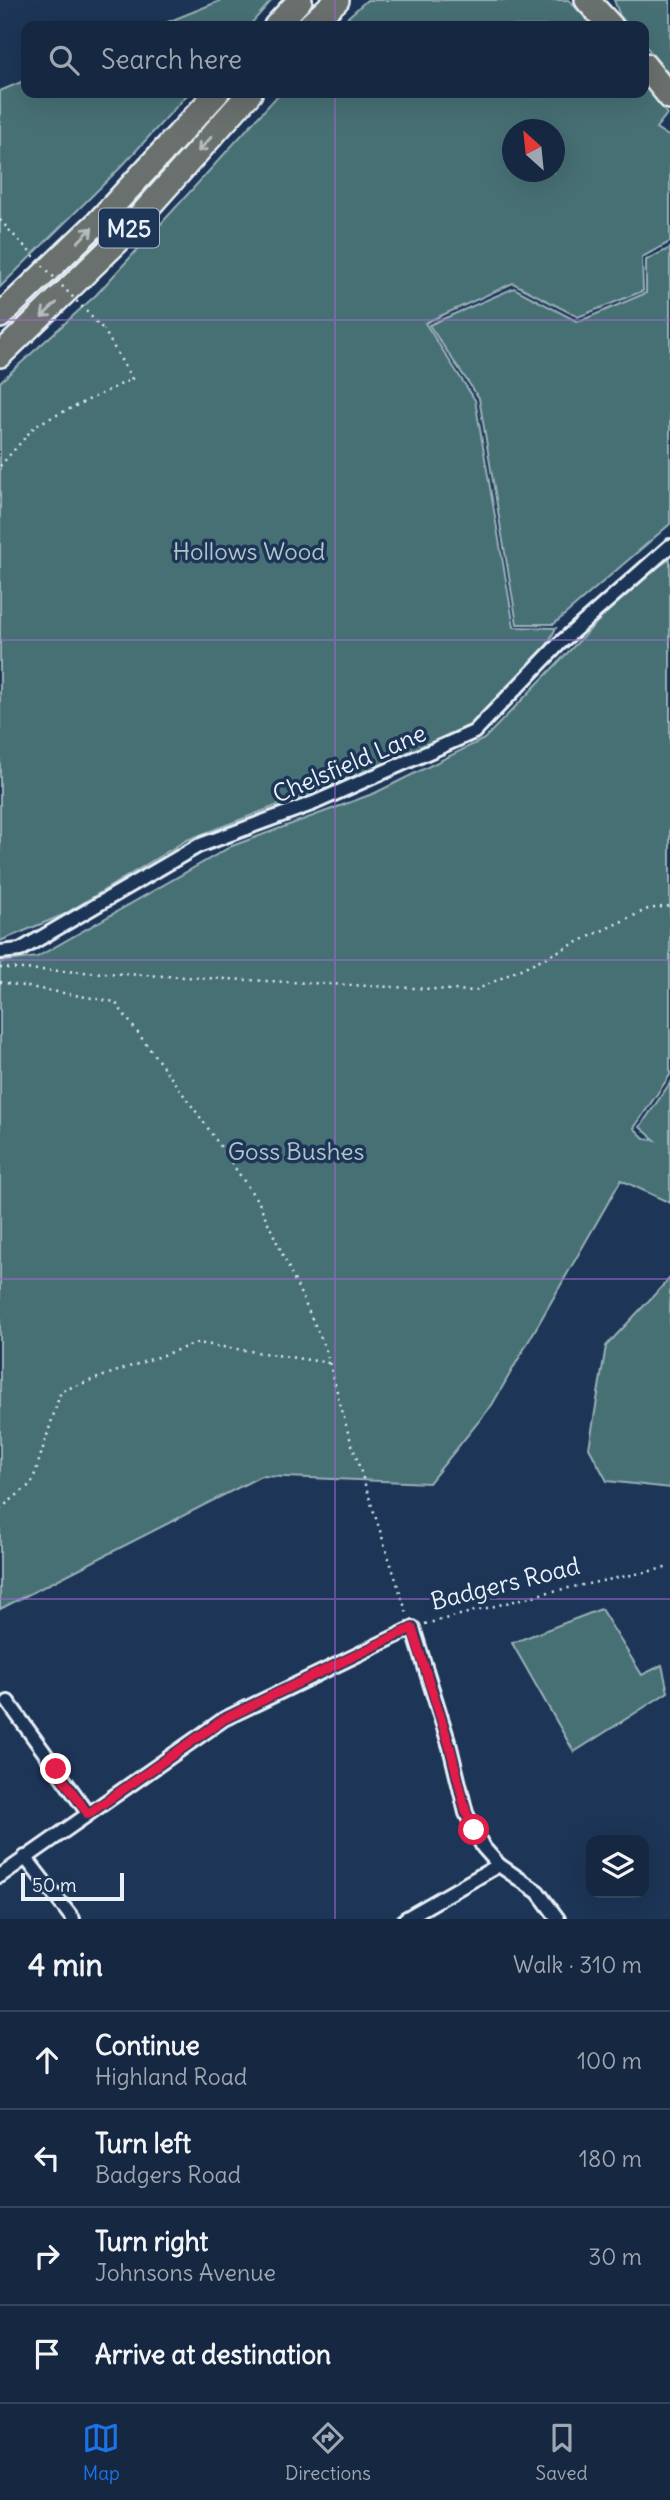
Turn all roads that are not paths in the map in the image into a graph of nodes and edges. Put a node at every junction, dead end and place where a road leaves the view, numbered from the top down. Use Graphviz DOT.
graph roads {
  1 [pos="300,0"];
  2 [pos="337,0"];
  3 [pos="587,0"];
  4 [pos="281,21"];
  5 [pos="314,21"];
  6 [pos="606,21"];
  7 [pos="649,71"];
  8 [pos="670,97"];
  9 [pos="212,98"];
  10 [pos="246,98"];
  11 [pos="0,316"];
  12 [pos="0,355"];
  13 [pos="670,546"];
  14 [pos="0,951"];
  15 [pos="8,1702"];
  16 [pos="88,1814"];
  17 [pos="26,1857"];
  18 [pos="499,1865"];
  19 [pos="0,1876"];
  20 [pos="73,1919"];
  21 [pos="405,1919"];
  22 [pos="558,1919"];
  1 -- 4 [label="highway"];
  2 -- 5 [label="highway"];
  3 -- 6 [label="highway"];
  7 -- 8 [label="highway"];
  11 -- 9 [label="highway, M25, one-way"];
  10 -- 12 [label="highway, M25, one-way"];
  13 -- 14 [label="street, Chelsfield Lane"];
  15 -- 16 [label="street"];
  16 -- 17 [label="street, Badgers Road"];
  16 -- 18 [label="street, Badgers Road"];
  17 -- 19 [label="street, Badgers Road"];
  17 -- 20 [label="street"];
  18 -- 21 [label="street"];
  18 -- 22 [label="street"];
}
